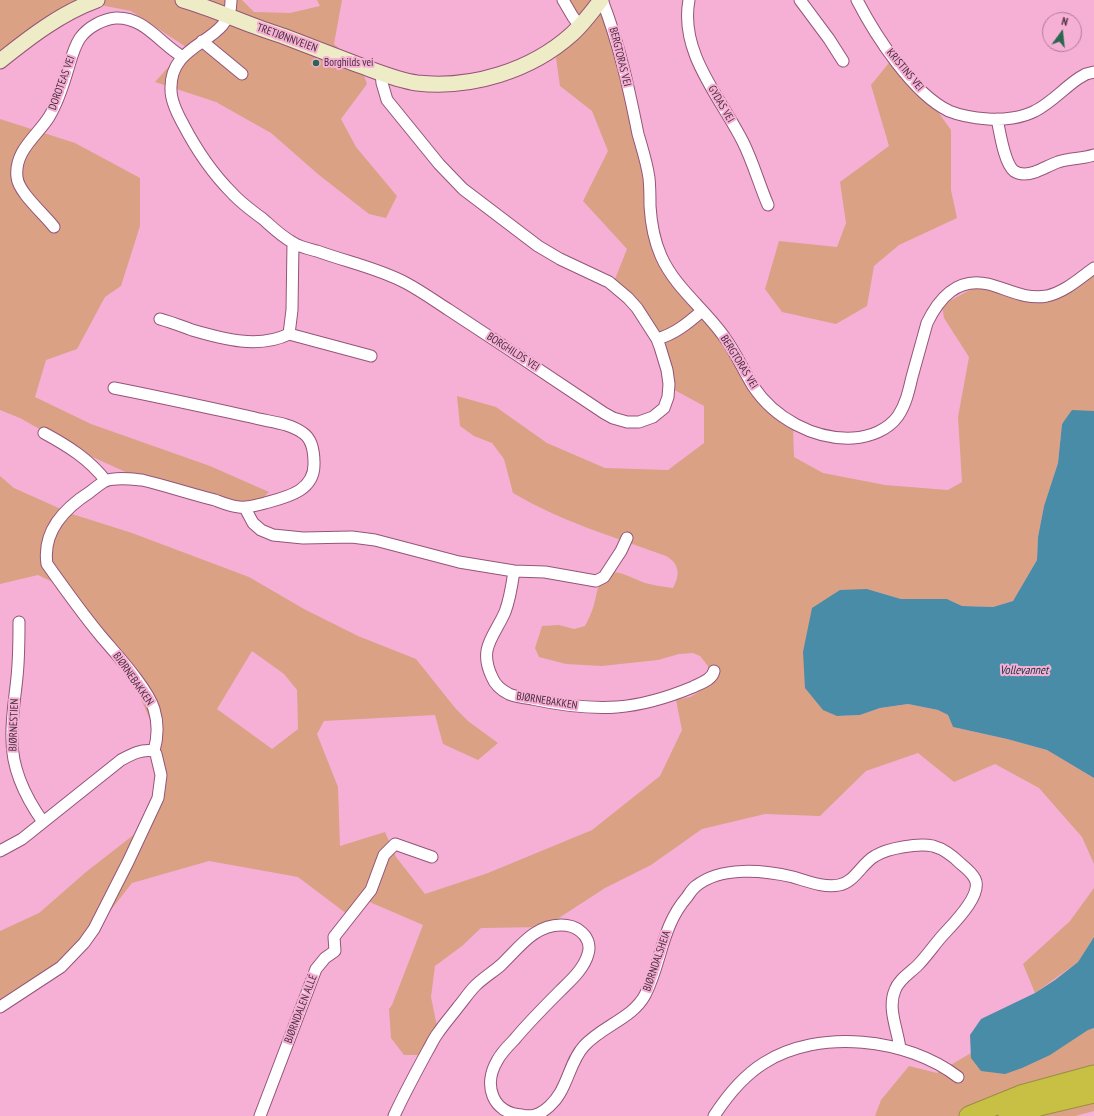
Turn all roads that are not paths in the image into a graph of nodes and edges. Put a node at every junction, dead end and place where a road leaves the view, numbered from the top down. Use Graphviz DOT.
graph roads {
  1 [pos="97,0"];
  2 [pos="183,0"];
  3 [pos="231,0"];
  4 [pos="563,0"];
  5 [pos="602,0"];
  6 [pos="689,0"];
  7 [pos="800,0"];
  8 [pos="857,0"];
  9 [pos="229,15"];
  10 [pos="583,23"];
  11 [pos="202,41"];
  12 [pos="183,56"];
  13 [pos="0,61"];
  14 [pos="843,61"];
  15 [pos="1094,72"];
  16 [pos="242,74"];
  17 [pos="381,74"];
  18 [pos="997,119"];
  19 [pos="1094,154"];
  20 [pos="768,205"];
  21 [pos="54,227"];
  22 [pos="293,243"];
  23 [pos="1094,268"];
  24 [pos="702,311"];
  25 [pos="160,319"];
  26 [pos="289,334"];
  27 [pos="657,339"];
  28 [pos="371,356"];
  29 [pos="114,388"];
  30 [pos="44,433"];
  31 [pos="106,481"];
  32 [pos="245,508"];
  33 [pos="627,538"];
  34 [pos="514,571"];
  35 [pos="19,622"];
  36 [pos="714,671"];
  37 [pos="154,751"];
  38 [pos="43,822"];
  39 [pos="0,851"];
  40 [pos="432,857"];
  41 [pos="0,1007"];
  42 [pos="900,1049"];
  43 [pos="1094,1070"];
  44 [pos="1094,1075"];
  45 [pos="958,1077"];
  46 [pos="1061,1083"];
  47 [pos="1094,1093"];
  48 [pos="260,1116"];
  49 [pos="394,1116"];
  50 [pos="714,1116"];
  51 [pos="969,1116"];
  52 [pos="1008,1116"];
  1 -- 13 [label="street"];
  2 -- 9 [label="street, TRETJØNNVEIEN"];
  3 -- 9 [label="street, BORGHILDS VEI"];
  4 -- 10 [label="street"];
  5 -- 10 [label="street, TRETJØNNVEIEN"];
  5 -- 24 [label="street, BERGTORAS VEI"];
  6 -- 20 [label="street, GYDAS VEI"];
  7 -- 14 [label="street"];
  8 -- 18 [label="street, KRISTINS VEI"];
  9 -- 11 [label="street, BORGHILDS VEI"];
  9 -- 17 [label="street, TRETJØNNVEIEN"];
  10 -- 17 [label="street, TRETJØNNVEIEN"];
  11 -- 12 [label="street, BORGHILDS VEI"];
  11 -- 16 [label="street"];
  12 -- 21 [label="street, DOROTEAS VEI"];
  12 -- 22 [label="street, BORGHILDS VEI"];
  15 -- 18 [label="street, KRISTINS VEI"];
  17 -- 27 [label="street, BORGHILDS VEI"];
  18 -- 19 [label="street"];
  22 -- 26 [label="street"];
  22 -- 27 [label="street, BORGHILDS VEI"];
  23 -- 24 [label="street, BERGTORAS VEI"];
  24 -- 27 [label="street"];
  25 -- 26 [label="street"];
  26 -- 28 [label="street"];
  29 -- 32 [label="street, BJØRNEBAKKEN"];
  30 -- 31 [label="street"];
  31 -- 32 [label="street, BJØRNEBAKKEN"];
  31 -- 37 [label="street, BJØRNEBAKKEN"];
  32 -- 34 [label="street"];
  33 -- 34 [label="street"];
  34 -- 36 [label="street, BJØRNEBAKKEN"];
  35 -- 38 [label="street, BJØRNESTIEN"];
  37 -- 38 [label="street"];
  37 -- 41 [label="street, BJØRNEBAKKEN"];
  38 -- 39 [label="street"];
  40 -- 48 [label="street, BJØRNDALEN ALLÉ"];
  42 -- 45 [label="street"];
  42 -- 49 [label="street, BJØRNDALSHEIA"];
  42 -- 50 [label="street"];
  43 -- 46 [label="highway"];
  44 -- 46 [label="highway"];
  46 -- 51 [label="highway"];
  47 -- 52 [label="highway"];
}
